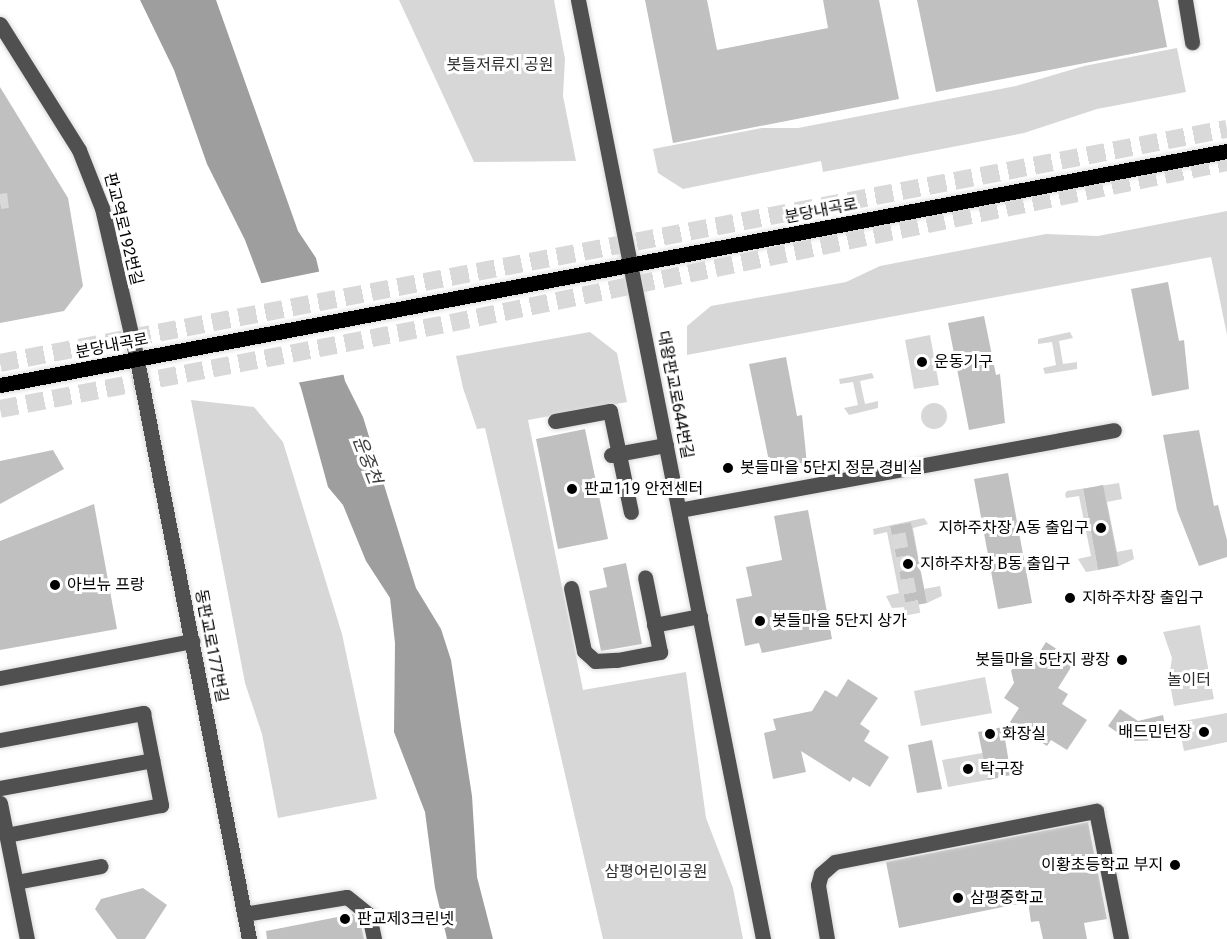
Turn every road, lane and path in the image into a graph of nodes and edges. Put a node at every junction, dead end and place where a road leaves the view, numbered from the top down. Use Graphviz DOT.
graph roads {
  1 [pos="578,0"];
  2 [pos="1185,0"];
  3 [pos="0,24"];
  4 [pos="1192,42"];
  5 [pos="1227,151"];
  6 [pos="631,265"];
  7 [pos="136,360"];
  8 [pos="0,385"];
  9 [pos="555,421"];
  10 [pos="1114,430"];
  11 [pos="666,445"];
  12 [pos="615,454"];
  13 [pos="679,510"];
  14 [pos="631,512"];
  15 [pos="645,577"];
  16 [pos="571,588"];
  17 [pos="700,616"];
  18 [pos="654,625"];
  19 [pos="192,641"];
  20 [pos="0,678"];
  21 [pos="0,740"];
  22 [pos="152,760"];
  23 [pos="0,788"];
  24 [pos="0,803"];
  25 [pos="6,836"];
  26 [pos="101,866"];
  27 [pos="16,882"];
  28 [pos="244,914"];
  29 [pos="27,939"];
  30 [pos="249,939"];
  31 [pos="374,939"];
  32 [pos="763,939"];
  33 [pos="827,939"];
  34 [pos="1121,939"];
  1 -- 6 [label="street, 대왕판교로644번길"];
  2 -- 4 [label="street"];
  3 -- 7 [label="street, 판교역로192번길"];
  5 -- 6 [label="main road, 분당내곡로"];
  6 -- 7 [label="main road, 분당내곡로"];
  6 -- 11 [label="street, 대왕판교로644번길"];
  7 -- 8 [label="main road, 분당내곡로"];
  7 -- 19 [label="street, 동판교로177번길"];
  9 -- 12 [label="street"];
  10 -- 13 [label="street"];
  11 -- 12 [label="street"];
  11 -- 13 [label="street, 대왕판교로644번길"];
  12 -- 14 [label="street"];
  13 -- 17 [label="street, 대왕판교로644번길"];
  15 -- 18 [label="street"];
  16 -- 18 [label="street"];
  17 -- 18 [label="street"];
  17 -- 32 [label="street, 대왕판교로644번길"];
  19 -- 20 [label="street"];
  19 -- 28 [label="street, 동판교로177번길"];
  21 -- 22 [label="street"];
  22 -- 23 [label="street"];
  22 -- 25 [label="street"];
  24 -- 25 [label="street"];
  25 -- 27 [label="street"];
  26 -- 27 [label="street"];
  27 -- 29 [label="street"];
  28 -- 30 [label="street, 동판교로177번길"];
  28 -- 31 [label="street"];
  33 -- 34 [label="street"];
}
